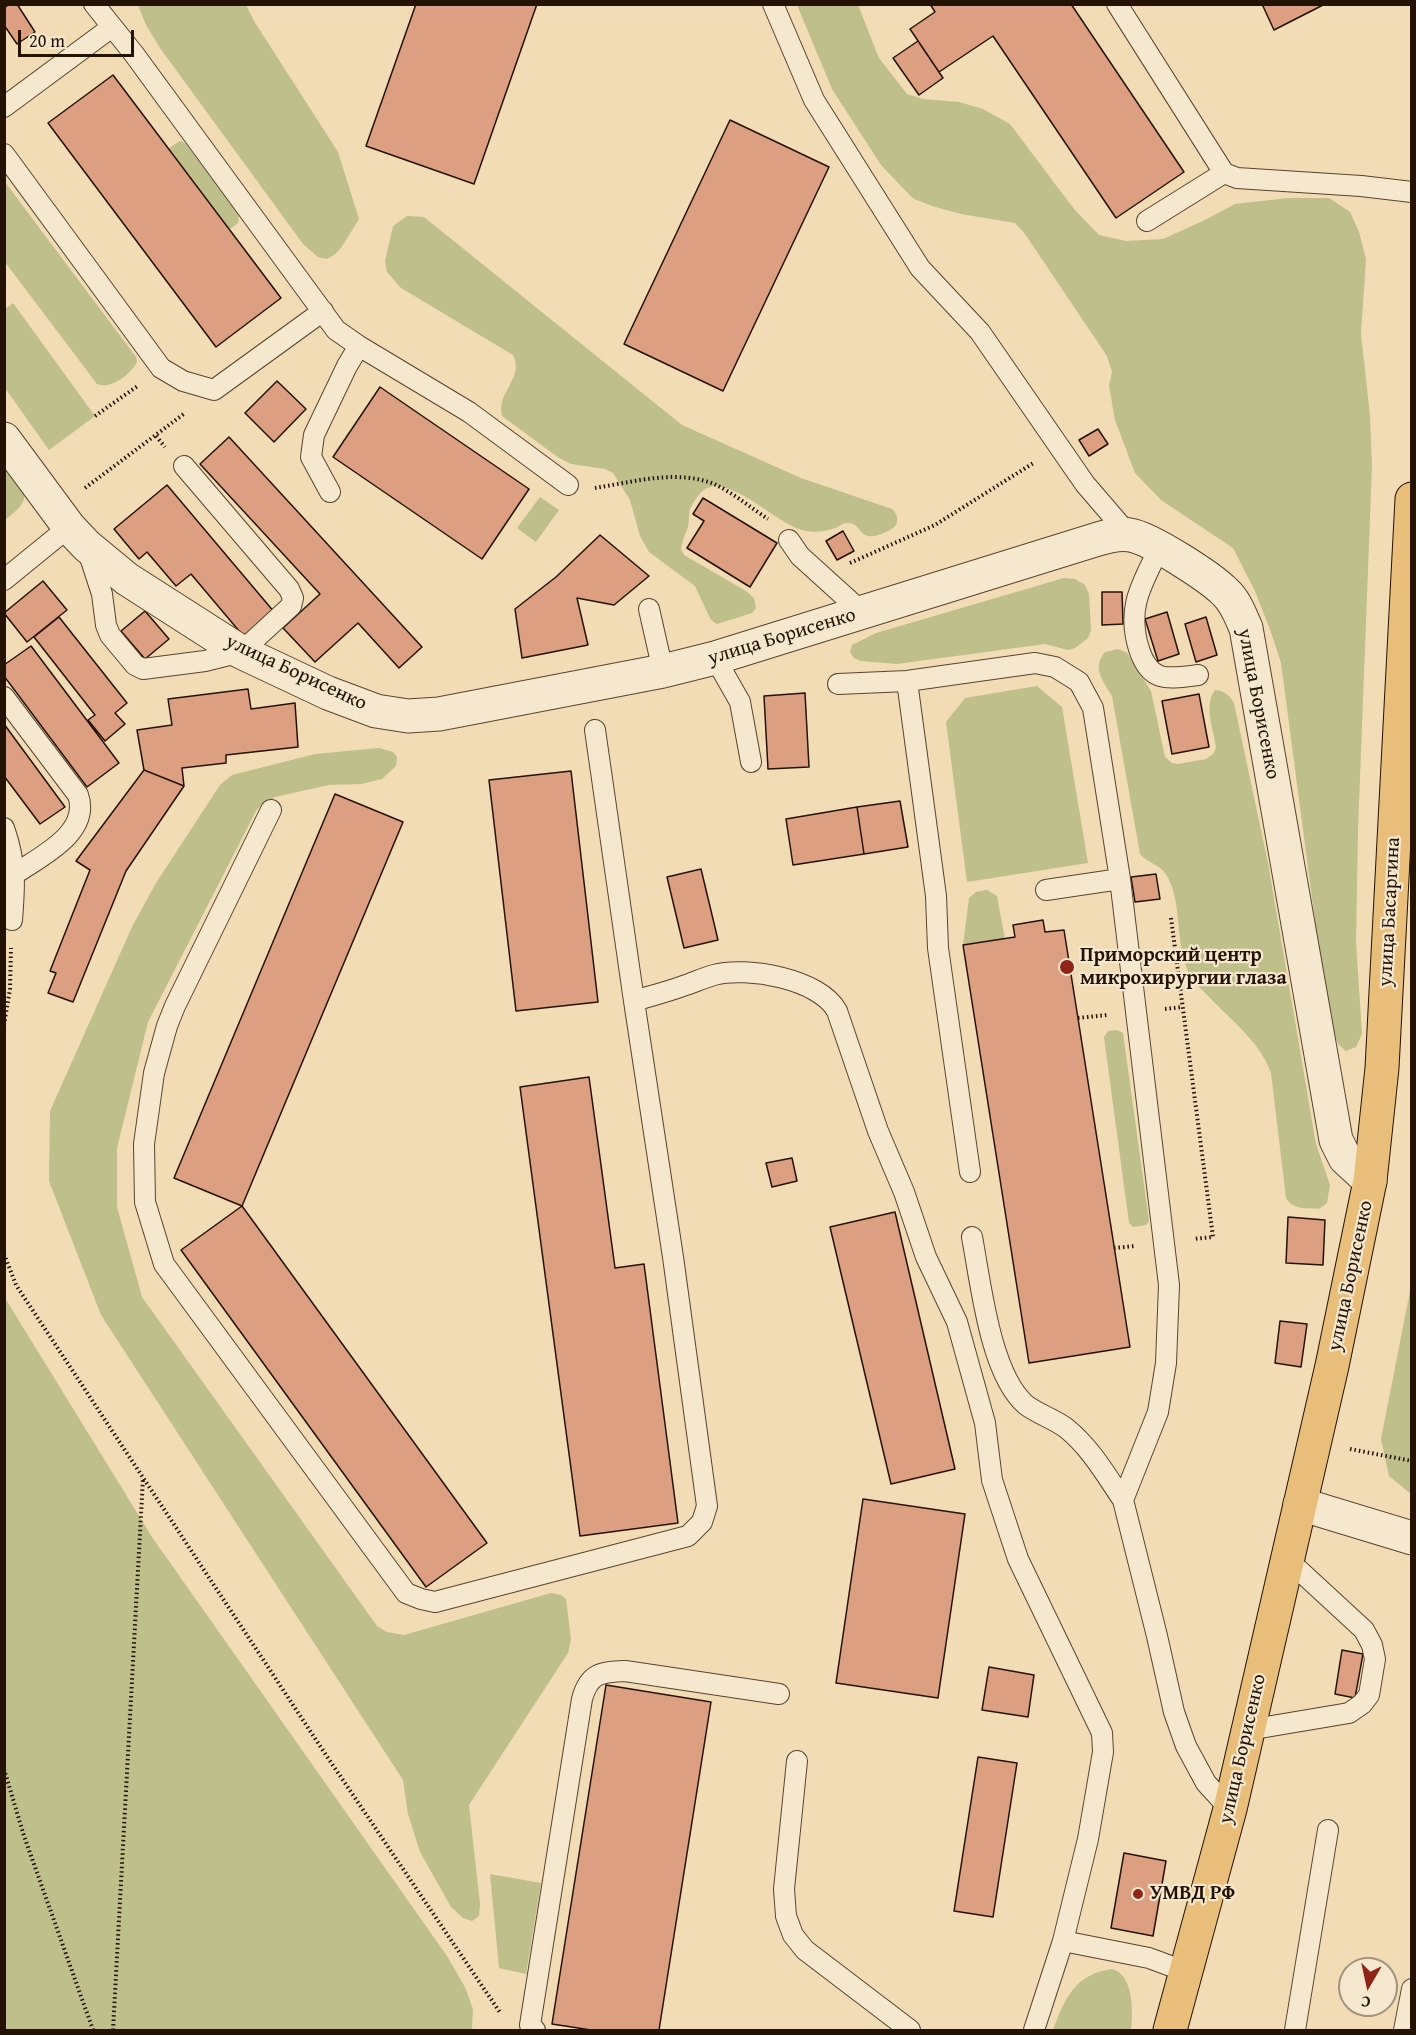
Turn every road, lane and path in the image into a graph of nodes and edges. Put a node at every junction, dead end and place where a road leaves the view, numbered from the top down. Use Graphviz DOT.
graph roads {
  1 [pos="94,4"];
  2 [pos="772,4"];
  3 [pos="1117,4"];
  4 [pos="112,27"];
  5 [pos="4,107"];
  6 [pos="4,154"];
  7 [pos="1224,173"];
  8 [pos="1412,192"];
  9 [pos="1147,221"];
  10 [pos="323,311"];
  11 [pos="359,346"];
  12 [pos="161,368"];
  13 [pos="214,390"];
  14 [pos="95,416"];
  15 [pos="4,439"];
  16 [pos="1059,447"];
  17 [pos="184,466"];
  18 [pos="568,485"];
  19 [pos="330,492"];
  20 [pos="1412,499"];
  21 [pos="70,527"];
  22 [pos="1128,534"];
  23 [pos="789,540"];
  24 [pos="1160,547"];
  25 [pos="822,576"];
  26 [pos="4,580"];
  27 [pos="649,609"];
  28 [pos="863,613"];
  29 [pos="241,652"];
  30 [pos="715,658"];
  31 [pos="663,670"];
  32 [pos="1198,675"];
  33 [pos="907,681"];
  34 [pos="838,684"];
  35 [pos="4,697"];
  36 [pos="596,730"];
  37 [pos="752,762"];
  38 [pos="271,810"];
  39 [pos="4,828"];
  40 [pos="15,874"];
  41 [pos="1120,879"];
  42 [pos="1046,890"];
  43 [pos="8,917"];
  44 [pos="1171,918"];
  45 [pos="634,1001"];
  46 [pos="4,1025"];
  47 [pos="970,1172"];
  48 [pos="1370,1181"];
  49 [pos="1213,1237"];
  50 [pos="972,1238"];
  51 [pos="4,1254"];
  52 [pos="1314,1442"];
  53 [pos="1412,1461"];
  54 [pos="142,1478"];
  55 [pos="1123,1500"];
  56 [pos="1300,1504"];
  57 [pos="1412,1538"];
  58 [pos="1287,1559"];
  59 [pos="779,1694"];
  60 [pos="1248,1730"];
  61 [pos="797,1761"];
  62 [pos="4,1769"];
  63 [pos="1230,1809"];
  64 [pos="1328,1830"];
  65 [pos="1064,1941"];
  66 [pos="1184,1971"];
  67 [pos="1412,1989"];
  68 [pos="505,2021"];
  69 [pos="93,2031"];
  70 [pos="113,2031"];
  71 [pos="535,2031"];
  72 [pos="910,2031"];
  73 [pos="1034,2031"];
  74 [pos="1170,2031"];
  75 [pos="1295,2031"];
  76 [pos="1404,2031"];
  1 -- 4 [label="lane"];
  2 -- 16 [label="lane"];
  3 -- 7 [label="lane"];
  4 -- 5 [label="lane"];
  4 -- 10 [label="lane"];
  6 -- 12 [label="lane"];
  7 -- 8 [label="lane"];
  7 -- 9 [label="lane"];
  10 -- 11 [label="lane"];
  10 -- 13 [label="lane"];
  11 -- 18 [label="lane"];
  11 -- 19 [label="lane"];
  12 -- 13 [label="lane"];
  12 -- 14 [label="path"];
  13 -- 21 [label="path"];
  15 -- 21 [label="street, улица Борисенко"];
  16 -- 22 [label="lane"];
  16 -- 25 [label="path"];
  17 -- 29 [label="lane"];
  18 -- 23 [label="path"];
  20 -- 48 [label="main road, улица Басаргина"];
  21 -- 26 [label="lane"];
  21 -- 29 [label="street, улица Борисенко"];
  21 -- 29 [label="lane"];
  22 -- 24 [label="street, улица Борисенко"];
  22 -- 28 [label="street, улица Борисенко"];
  23 -- 25 [label="lane"];
  24 -- 32 [label="lane"];
  24 -- 48 [label="street, улица Борисенко"];
  25 -- 28 [label="lane"];
  27 -- 31 [label="lane"];
  28 -- 30 [label="street, улица Борисенко"];
  29 -- 31 [label="street, улица Борисенко"];
  30 -- 31 [label="street, улица Борисенко"];
  30 -- 37 [label="lane"];
  33 -- 34 [label="lane"];
  33 -- 41 [label="lane"];
  33 -- 47 [label="lane"];
  35 -- 40 [label="lane"];
  36 -- 45 [label="lane"];
  38 -- 45 [label="lane"];
  39 -- 40 [label="lane"];
  40 -- 43 [label="lane"];
  41 -- 42 [label="lane"];
  41 -- 55 [label="lane"];
  43 -- 46 [label="path"];
  44 -- 49 [label="path"];
  45 -- 65 [label="lane"];
  48 -- 52 [label="main road, улица Борисенко"];
  50 -- 55 [label="lane"];
  51 -- 54 [label="path"];
  52 -- 53 [label="path"];
  52 -- 56 [label="main road, улица Борисенко"];
  54 -- 68 [label="path"];
  54 -- 70 [label="path"];
  55 -- 63 [label="lane"];
  56 -- 57 [label="street"];
  56 -- 58 [label="main road, улица Борисенко"];
  58 -- 60 [label="main road, улица Борисенко"];
  58 -- 60 [label="lane"];
  59 -- 71 [label="lane"];
  60 -- 63 [label="main road, улица Борисенко"];
  61 -- 72 [label="lane"];
  62 -- 69 [label="path"];
  63 -- 66 [label="main road, улица Борисенко"];
  64 -- 75 [label="lane"];
  65 -- 66 [label="lane"];
  65 -- 73 [label="lane"];
  66 -- 74 [label="main road, улица Борисенко"];
  67 -- 76 [label="lane"];
}
